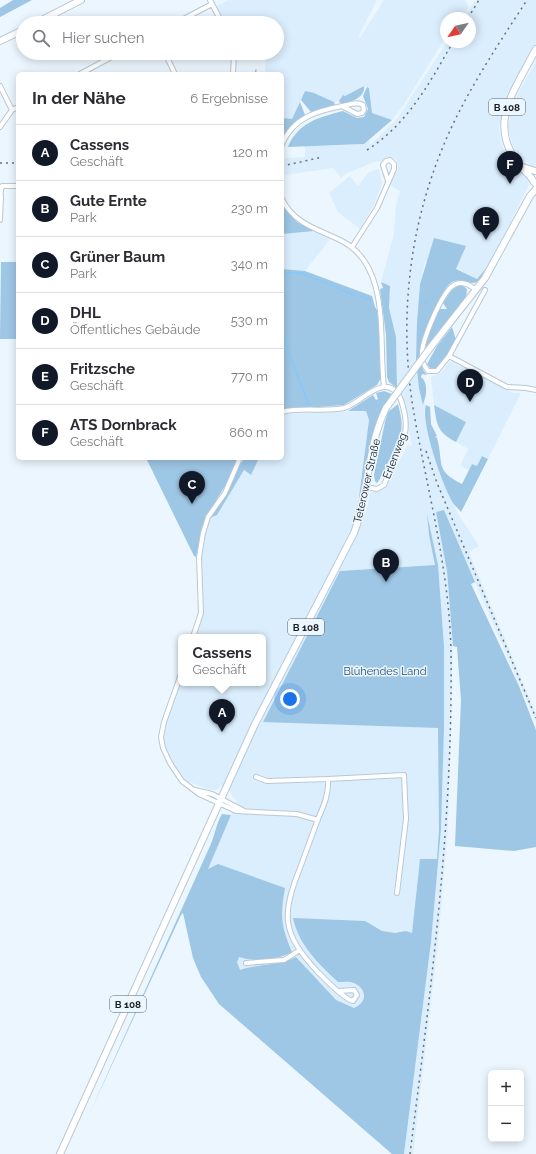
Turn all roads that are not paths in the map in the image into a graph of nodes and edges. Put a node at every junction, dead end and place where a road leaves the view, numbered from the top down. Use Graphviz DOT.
graph roads {
  1 [pos="82,0"];
  2 [pos="211,2"];
  3 [pos="50,16"];
  4 [pos="188,16"];
  5 [pos="218,16"];
  6 [pos="16,33"];
  7 [pos="0,41"];
  8 [pos="536,49"];
  9 [pos="107,60"];
  10 [pos="168,60"];
  11 [pos="234,60"];
  12 [pos="84,72"];
  13 [pos="174,72"];
  14 [pos="233,72"];
  15 [pos="0,86"];
  16 [pos="342,106"];
  17 [pos="16,108"];
  18 [pos="12,110"];
  19 [pos="0,126"];
  20 [pos="284,141"];
  21 [pos="521,167"];
  22 [pos="536,171"];
  23 [pos="388,181"];
  24 [pos="534,181"];
  25 [pos="16,186"];
  26 [pos="536,189"];
  27 [pos="0,196"];
  28 [pos="530,196"];
  29 [pos="284,203"];
  30 [pos="0,220"];
  31 [pos="352,247"];
  32 [pos="476,290"];
  33 [pos="485,290"];
  34 [pos="449,356"];
  35 [pos="384,387"];
  36 [pos="536,390"];
  37 [pos="284,412"];
  38 [pos="239,460"];
  39 [pos="368,488"];
  40 [pos="194,634"];
  41 [pos="178,682"];
  42 [pos="256,777"];
  43 [pos="328,778"];
  44 [pos="219,802"];
  45 [pos="318,820"];
  46 [pos="397,893"];
  47 [pos="300,950"];
  48 [pos="246,963"];
  49 [pos="339,991"];
  50 [pos="60,1154"];
  1 -- 3 [label="main road"];
  2 -- 4 [label="street"];
  2 -- 5 [label="street"];
  6 -- 7 [label="main road"];
  8 -- 21 [label="main road, B 108"];
  9 -- 12 [label="street"];
  10 -- 13 [label="street"];
  11 -- 14 [label="street"];
  15 -- 18 [label="street"];
  16 -- 16 [label="street"];
  16 -- 20 [label="street"];
  17 -- 18 [label="street"];
  18 -- 19 [label="street"];
  21 -- 22 [label="main road, Teterower Straße / B 108"];
  21 -- 24 [label="main road, B 108"];
  22 -- 24 [label="main road, Teterower Straße / B 108"];
  23 -- 23 [label="street"];
  23 -- 31 [label="street"];
  24 -- 28 [label="main road, Teterower Straße / B 108"];
  25 -- 27 [label="street"];
  26 -- 28 [label="main road, Teterower Straße / B 108"];
  27 -- 30 [label="street"];
  28 -- 32 [label="main road, Teterower Straße / B 108"];
  29 -- 31 [label="street"];
  31 -- 35 [label="street"];
  32 -- 34 [label="street"];
  32 -- 39 [label="main road, Teterower Straße / B 108, bridge"];
  33 -- 34 [label="street"];
  34 -- 36 [label="street"];
  35 -- 37 [label="street"];
  35 -- 39 [label="street, Erlenweg"];
  38 -- 40 [label="street"];
  39 -- 44 [label="main road, Teterower Straße / B 108"];
  41 -- 44 [label="street"];
  42 -- 43 [label="street"];
  43 -- 45 [label="street"];
  43 -- 46 [label="street"];
  44 -- 45 [label="street"];
  44 -- 50 [label="main road, B 108"];
  45 -- 47 [label="street"];
  47 -- 48 [label="street"];
  47 -- 49 [label="street"];
}
